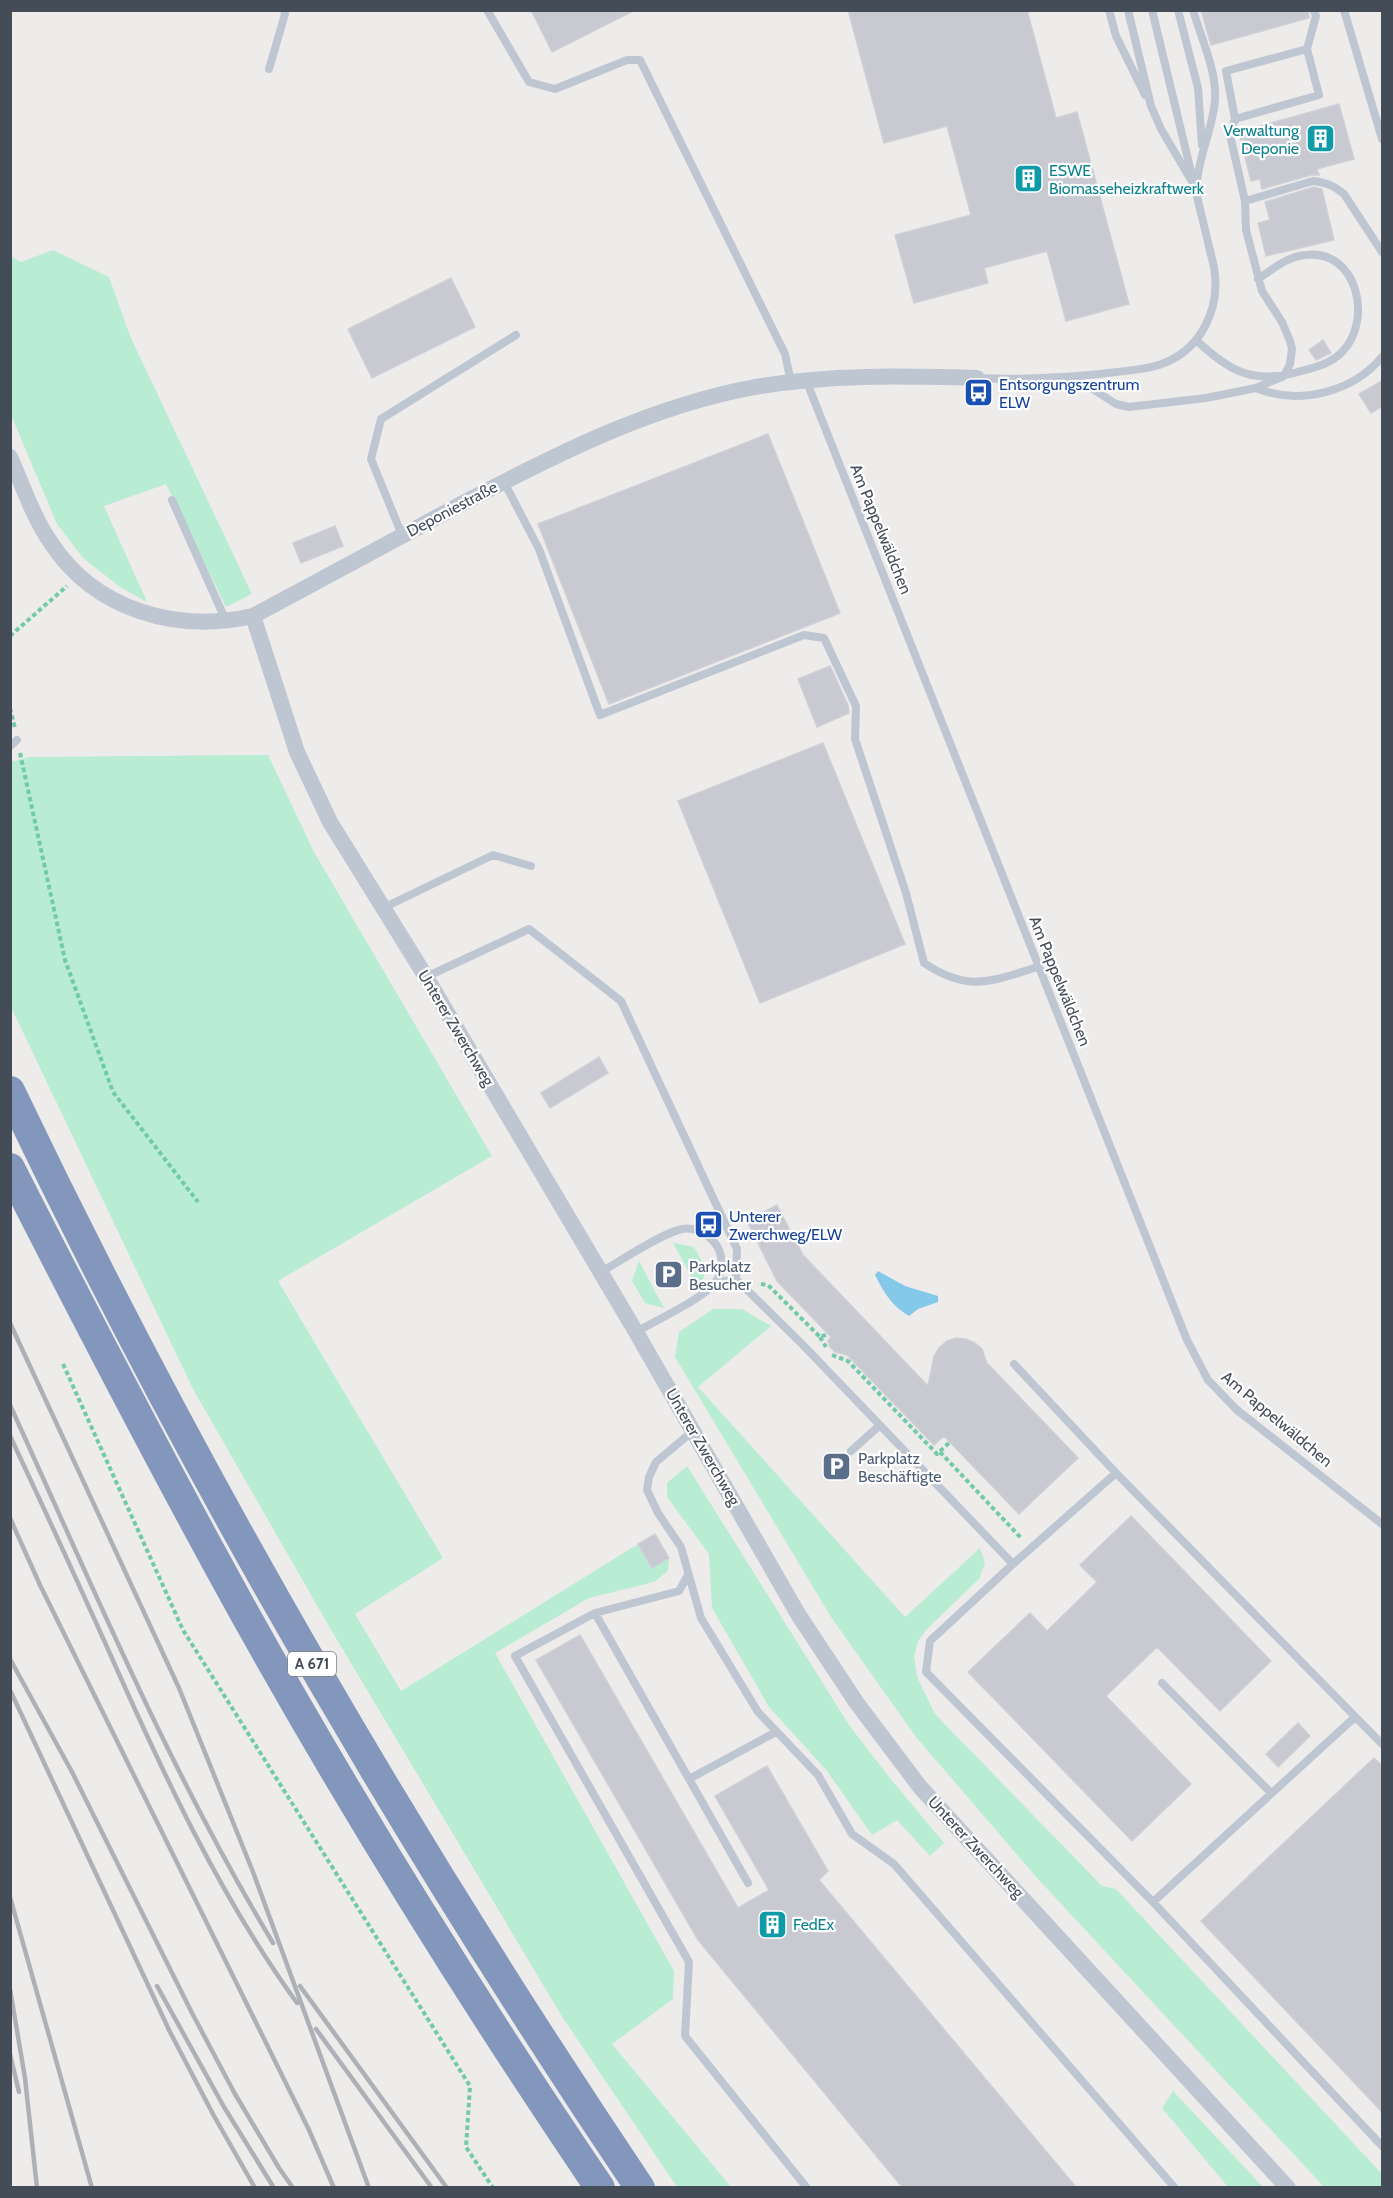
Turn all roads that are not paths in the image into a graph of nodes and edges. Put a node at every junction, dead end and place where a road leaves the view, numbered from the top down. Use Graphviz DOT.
graph roads {
  1 [pos="284,10"];
  2 [pos="487,10"];
  3 [pos="1109,10"];
  4 [pos="1128,10"];
  5 [pos="1152,10"];
  6 [pos="1178,10"];
  7 [pos="1193,10"];
  8 [pos="1314,10"];
  9 [pos="1344,10"];
  10 [pos="1307,48"];
  11 [pos="269,69"];
  12 [pos="1226,71"];
  13 [pos="1212,74"];
  14 [pos="1151,106"];
  15 [pos="1235,119"];
  16 [pos="1383,139"];
  17 [pos="1202,148"];
  18 [pos="1196,188"];
  19 [pos="1245,201"];
  20 [pos="1383,252"];
  21 [pos="1258,279"];
  22 [pos="516,335"];
  23 [pos="1196,340"];
  24 [pos="1383,357"];
  25 [pos="1284,375"];
  26 [pos="1074,376"];
  27 [pos="977,378"];
  28 [pos="798,381"];
  29 [pos="1256,388"];
  30 [pos="10,457"];
  31 [pos="504,482"];
  32 [pos="172,500"];
  33 [pos="402,535"];
  34 [pos="253,616"];
  35 [pos="226,621"];
  36 [pos="531,866"];
  37 [pos="383,908"];
  38 [pos="1038,967"];
  39 [pos="426,977"];
  40 [pos="10,1091"];
  41 [pos="10,1168"];
  42 [pos="601,1272"];
  43 [pos="736,1279"];
  44 [pos="715,1283"];
  45 [pos="636,1332"];
  46 [pos="1014,1364"];
  47 [pos="880,1425"];
  48 [pos="694,1430"];
  49 [pos="850,1451"];
  50 [pos="1116,1473"];
  51 [pos="1383,1524"];
  52 [pos="1012,1564"];
  53 [pos="688,1575"];
  54 [pos="596,1613"];
  55 [pos="1162,1683"];
  56 [pos="1355,1717"];
  57 [pos="776,1732"];
  58 [pos="1383,1744"];
  59 [pos="689,1779"];
  60 [pos="1271,1793"];
  61 [pos="748,1883"];
  62 [pos="1153,1902"];
  63 [pos="1383,2146"];
  64 [pos="600,2187"];
  65 [pos="640,2187"];
  66 [pos="807,2187"];
  67 [pos="1175,2187"];
  68 [pos="1288,2187"];
  1 -- 11 [label="lane"];
  2 -- 28 [label="lane, Am Pappelwäldchen"];
  3 -- 14 [label="lane"];
  4 -- 14 [label="lane"];
  5 -- 18 [label="lane"];
  6 -- 17 [label="lane"];
  7 -- 13 [label="lane"];
  8 -- 10 [label="lane"];
  9 -- 16 [label="lane"];
  10 -- 12 [label="lane"];
  10 -- 15 [label="lane"];
  12 -- 13 [label="lane"];
  12 -- 15 [label="lane"];
  13 -- 17 [label="lane"];
  14 -- 18 [label="lane"];
  15 -- 19 [label="lane"];
  17 -- 18 [label="lane"];
  18 -- 23 [label="lane"];
  19 -- 20 [label="lane"];
  19 -- 21 [label="lane"];
  21 -- 25 [label="lane"];
  21 -- 25 [label="lane"];
  22 -- 33 [label="lane"];
  23 -- 25 [label="lane"];
  23 -- 26 [label="lane"];
  24 -- 29 [label="lane"];
  25 -- 29 [label="lane"];
  26 -- 27 [label="lane"];
  26 -- 29 [label="lane"];
  27 -- 28 [label="street, Deponiestraße"];
  28 -- 31 [label="street, Deponiestraße"];
  28 -- 38 [label="lane, Am Pappelwäldchen"];
  30 -- 35 [label="street, Deponiestraße"];
  31 -- 33 [label="street, Deponiestraße"];
  31 -- 38 [label="lane"];
  32 -- 35 [label="lane"];
  33 -- 34 [label="street, Deponiestraße"];
  34 -- 35 [label="street, Deponiestraße"];
  34 -- 37 [label="street, Unterer Zwerchweg"];
  36 -- 37 [label="lane"];
  37 -- 39 [label="street, Unterer Zwerchweg"];
  38 -- 51 [label="lane, Am Pappelwäldchen"];
  39 -- 42 [label="street, Unterer Zwerchweg"];
  39 -- 43 [label="lane"];
  40 -- 65 [label="highway, A 671"];
  41 -- 64 [label="highway, A 671"];
  42 -- 44 [label="lane"];
  42 -- 45 [label="street, Unterer Zwerchweg"];
  43 -- 44 [label="lane"];
  43 -- 47 [label="lane"];
  44 -- 45 [label="lane"];
  45 -- 48 [label="street, Unterer Zwerchweg"];
  46 -- 50 [label="lane"];
  47 -- 49 [label="lane"];
  47 -- 52 [label="lane"];
  48 -- 53 [label="lane"];
  48 -- 68 [label="street, Unterer Zwerchweg"];
  50 -- 52 [label="lane"];
  50 -- 56 [label="lane"];
  52 -- 62 [label="lane"];
  53 -- 54 [label="lane"];
  53 -- 57 [label="lane"];
  54 -- 59 [label="lane"];
  54 -- 66 [label="lane"];
  55 -- 60 [label="lane"];
  56 -- 58 [label="lane"];
  56 -- 60 [label="lane"];
  57 -- 59 [label="lane"];
  57 -- 67 [label="lane"];
  59 -- 61 [label="lane"];
  60 -- 62 [label="lane"];
  62 -- 63 [label="lane"];
}
